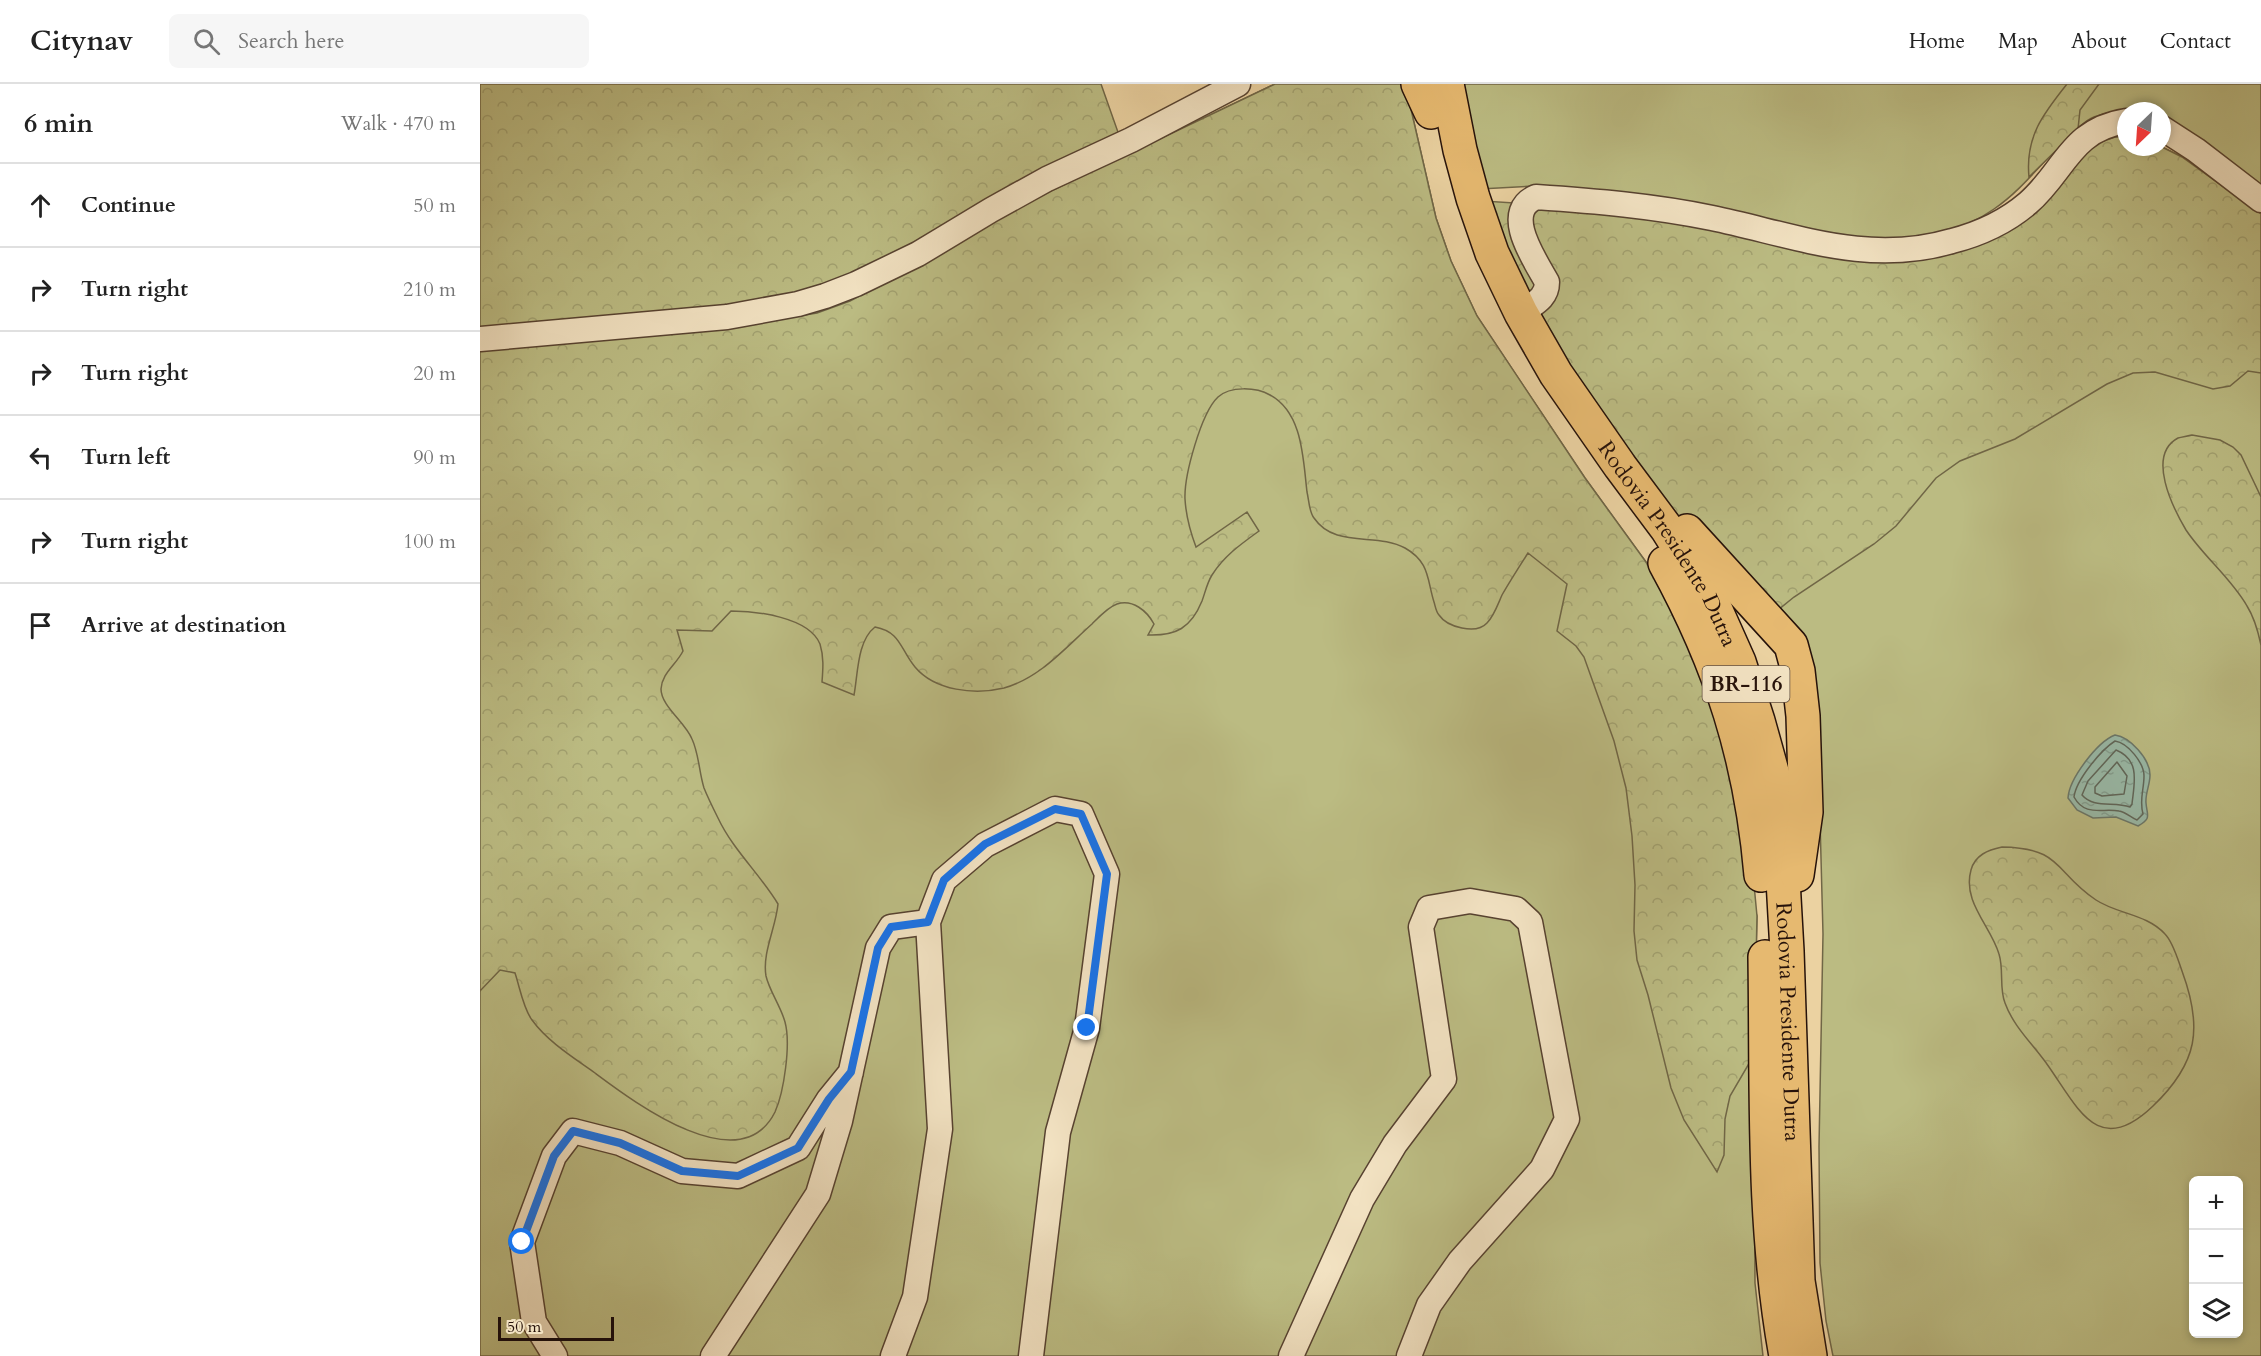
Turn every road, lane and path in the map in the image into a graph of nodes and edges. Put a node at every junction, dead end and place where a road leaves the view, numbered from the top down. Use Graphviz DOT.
graph roads {
  1 [pos="1238,84"];
  2 [pos="1447,84"];
  3 [pos="1426,94"];
  4 [pos="2117,122"];
  5 [pos="2171,134"];
  6 [pos="2261,200"];
  7 [pos="1521,313"];
  8 [pos="480,339"];
  9 [pos="1620,466"];
  10 [pos="928,922"];
  11 [pos="1787,951"];
  12 [pos="851,1072"];
  13 [pos="555,1356"];
  14 [pos="713,1356"];
  15 [pos="893,1356"];
  16 [pos="1031,1356"];
  17 [pos="1291,1356"];
  18 [pos="1409,1356"];
  19 [pos="1785,1356"];
  20 [pos="1810,1356"];
  1 -- 8 [label="street"];
  2 -- 7 [label="highway, Rodovia Presidente Dutra / BR-116"];
  3 -- 19 [label="highway, Rodovia Presidente Dutra / BR-116"];
  4 -- 7 [label="street"];
  5 -- 6 [label="street"];
  7 -- 9 [label="highway, Rodovia Presidente Dutra / BR-116"];
  9 -- 11 [label="highway, Rodovia Presidente Dutra / BR-116"];
  9 -- 11 [label="highway"];
  10 -- 12 [label="street"];
  10 -- 15 [label="street"];
  10 -- 16 [label="street"];
  11 -- 20 [label="highway, Rodovia Presidente Dutra / BR-116"];
  12 -- 13 [label="street"];
  12 -- 14 [label="street"];
  17 -- 18 [label="street"];
}
